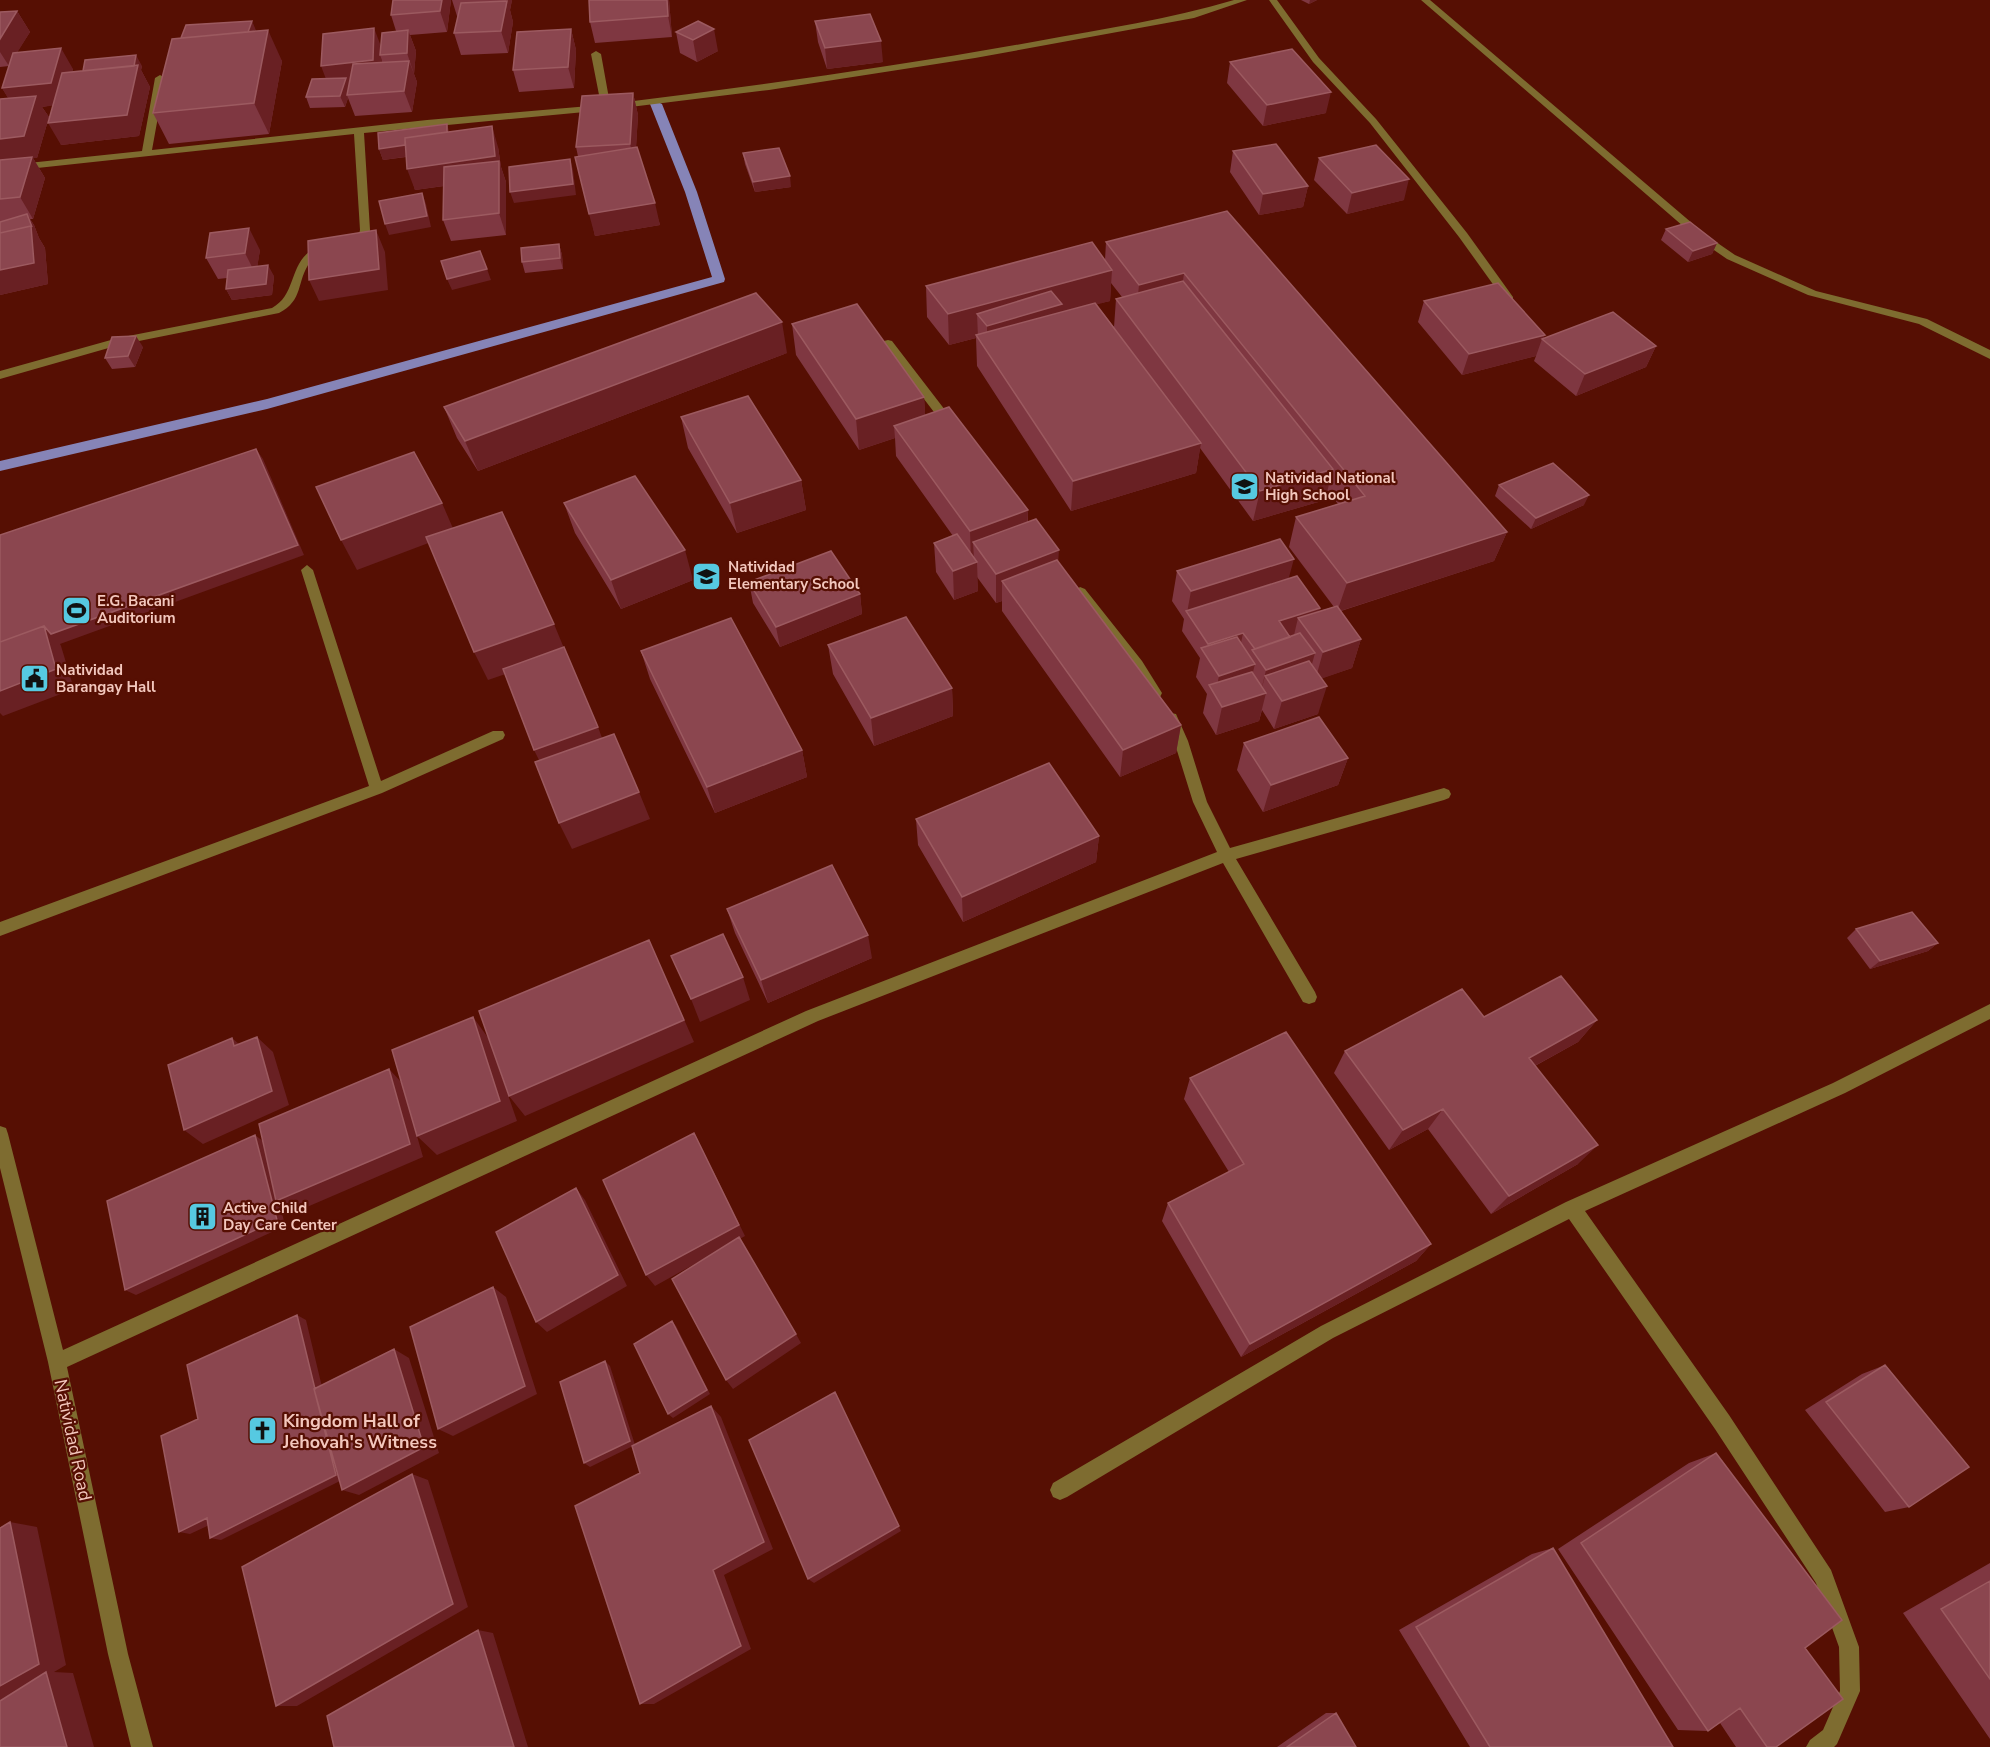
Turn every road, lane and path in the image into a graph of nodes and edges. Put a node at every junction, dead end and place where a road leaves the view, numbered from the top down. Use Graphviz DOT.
graph roads {
  1 [pos="1243,0"];
  2 [pos="1273,0"];
  3 [pos="1425,0"];
  4 [pos="597,54"];
  5 [pos="160,78"];
  6 [pos="606,107"];
  7 [pos="359,132"];
  8 [pos="146,154"];
  9 [pos="0,170"];
  10 [pos="1515,309"];
  11 [pos="888,345"];
  12 [pos="1990,355"];
  13 [pos="0,375"];
  14 [pos="962,439"];
  15 [pos="307,570"];
  16 [pos="1071,580"];
  17 [pos="498,735"];
  18 [pos="377,789"];
  19 [pos="1444,794"];
  20 [pos="1227,855"];
  21 [pos="0,929"];
  22 [pos="1309,997"];
  23 [pos="1990,1011"];
  24 [pos="0,1134"];
  25 [pos="1572,1208"];
  26 [pos="57,1362"];
  27 [pos="1060,1490"];
  28 [pos="142,1747"];
  29 [pos="1817,1747"];
  1 -- 6 [label="street"];
  2 -- 10 [label="street"];
  3 -- 12 [label="street"];
  4 -- 6 [label="street"];
  5 -- 8 [label="street"];
  6 -- 7 [label="street"];
  7 -- 8 [label="street"];
  7 -- 13 [label="street"];
  8 -- 9 [label="street"];
  11 -- 14 [label="street"];
  15 -- 18 [label="street"];
  16 -- 20 [label="street"];
  17 -- 18 [label="street"];
  18 -- 21 [label="street"];
  19 -- 20 [label="street"];
  20 -- 22 [label="street"];
  20 -- 26 [label="street"];
  23 -- 25 [label="street"];
  24 -- 26 [label="street, Natividad Road"];
  25 -- 27 [label="street"];
  25 -- 29 [label="street"];
  26 -- 28 [label="street, Natividad Road"];
}
